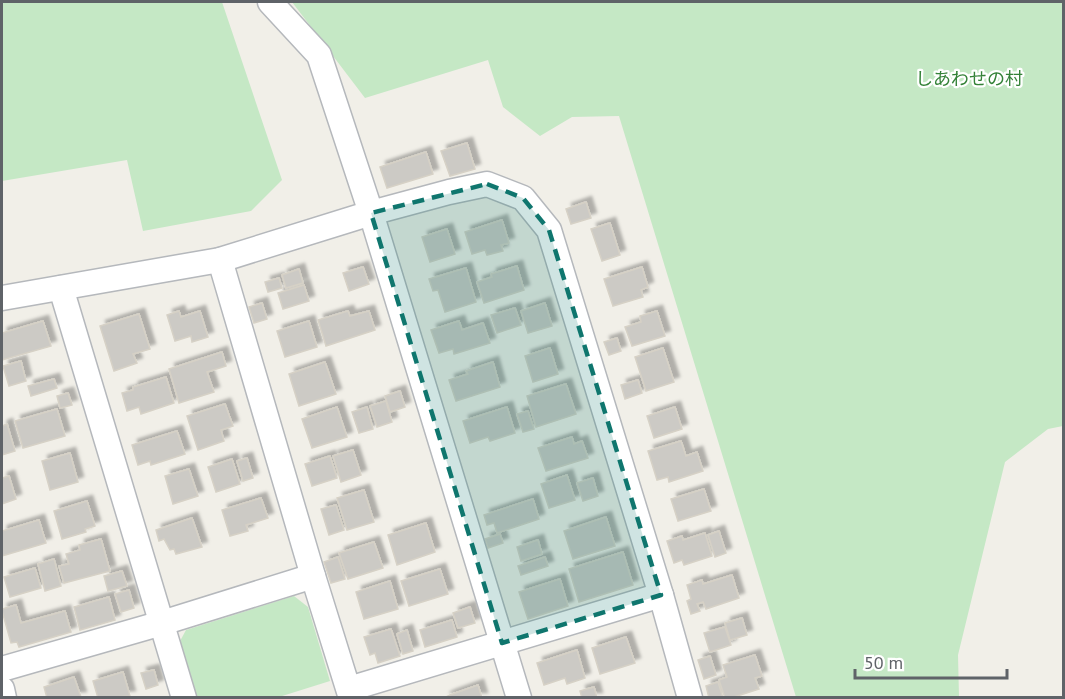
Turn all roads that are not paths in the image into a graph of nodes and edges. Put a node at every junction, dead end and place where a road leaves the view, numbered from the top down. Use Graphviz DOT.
graph roads {
  1 [pos="270,2"];
  2 [pos="371,213"];
  3 [pos="220,261"];
  4 [pos="61,288"];
  5 [pos="2,298"];
  6 [pos="313,576"];
  7 [pos="661,595"];
  8 [pos="162,623"];
  9 [pos="502,643"];
  10 [pos="2,669"];
  11 [pos="2,689"];
  12 [pos="350,693"];
  13 [pos="4,698"];
  14 [pos="184,698"];
  15 [pos="519,698"];
  16 [pos="690,698"];
  1 -- 2 [label="street"];
  2 -- 3 [label="street"];
  2 -- 7 [label="street"];
  2 -- 9 [label="street"];
  3 -- 4 [label="street"];
  3 -- 6 [label="street"];
  4 -- 5 [label="street"];
  4 -- 8 [label="street"];
  6 -- 8 [label="street"];
  6 -- 12 [label="street"];
  7 -- 9 [label="street"];
  7 -- 16 [label="street"];
  8 -- 10 [label="street"];
  8 -- 14 [label="street"];
  9 -- 12 [label="street"];
  9 -- 15 [label="street"];
  11 -- 13 [label="street"];
}
